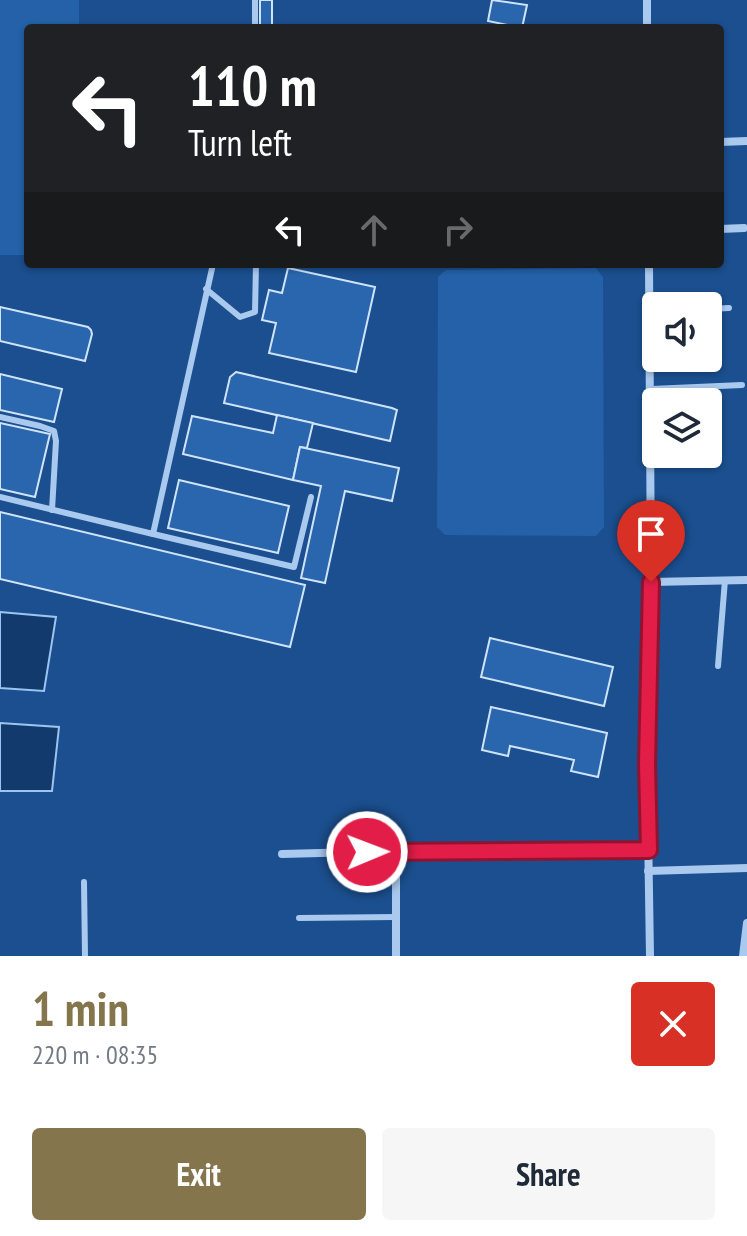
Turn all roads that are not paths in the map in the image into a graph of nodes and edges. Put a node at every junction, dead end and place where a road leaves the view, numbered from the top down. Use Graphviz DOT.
graph roads {
  1 [pos="255,0"];
  2 [pos="647,0"];
  3 [pos="255,24"];
  4 [pos="647,24"];
  5 [pos="747,141"];
  6 [pos="724,142"];
  7 [pos="744,228"];
  8 [pos="724,229"];
  9 [pos="212,268"];
  10 [pos="256,268"];
  11 [pos="649,268"];
  12 [pos="206,289"];
  13 [pos="651,292"];
  14 [pos="722,308"];
  15 [pos="729,308"];
  16 [pos="742,385"];
  17 [pos="674,388"];
  18 [pos="0,417"];
  19 [pos="651,468"];
  20 [pos="0,497"];
  21 [pos="311,497"];
  22 [pos="52,510"];
  23 [pos="153,534"];
  24 [pos="725,580"];
  25 [pos="747,580"];
  26 [pos="651,582"];
  27 [pos="718,666"];
  28 [pos="649,850"];
  29 [pos="396,851"];
  30 [pos="282,854"];
  31 [pos="747,868"];
  32 [pos="648,871"];
  33 [pos="84,882"];
  34 [pos="396,917"];
  35 [pos="299,918"];
  36 [pos="747,923"];
  37 [pos="85,956"];
  38 [pos="396,956"];
  39 [pos="650,956"];
  40 [pos="743,956"];
  1 -- 3 [label="lane"];
  2 -- 4 [label="street"];
  5 -- 6 [label="street"];
  7 -- 8 [label="street"];
  9 -- 12 [label="lane"];
  10 -- 12 [label="lane"];
  11 -- 13 [label="street"];
  12 -- 23 [label="lane"];
  14 -- 15 [label="lane"];
  16 -- 17 [label="lane"];
  18 -- 22 [label="lane"];
  19 -- 26 [label="street"];
  20 -- 22 [label="lane"];
  21 -- 23 [label="lane"];
  22 -- 23 [label="lane"];
  24 -- 25 [label="street"];
  24 -- 26 [label="street"];
  24 -- 27 [label="lane"];
  26 -- 28 [label="street"];
  28 -- 29 [label="street"];
  28 -- 32 [label="street"];
  29 -- 30 [label="street"];
  29 -- 34 [label="street"];
  31 -- 32 [label="street"];
  32 -- 39 [label="street"];
  33 -- 37 [label="lane"];
  34 -- 35 [label="lane"];
  34 -- 38 [label="street"];
  36 -- 40 [label="street"];
}
